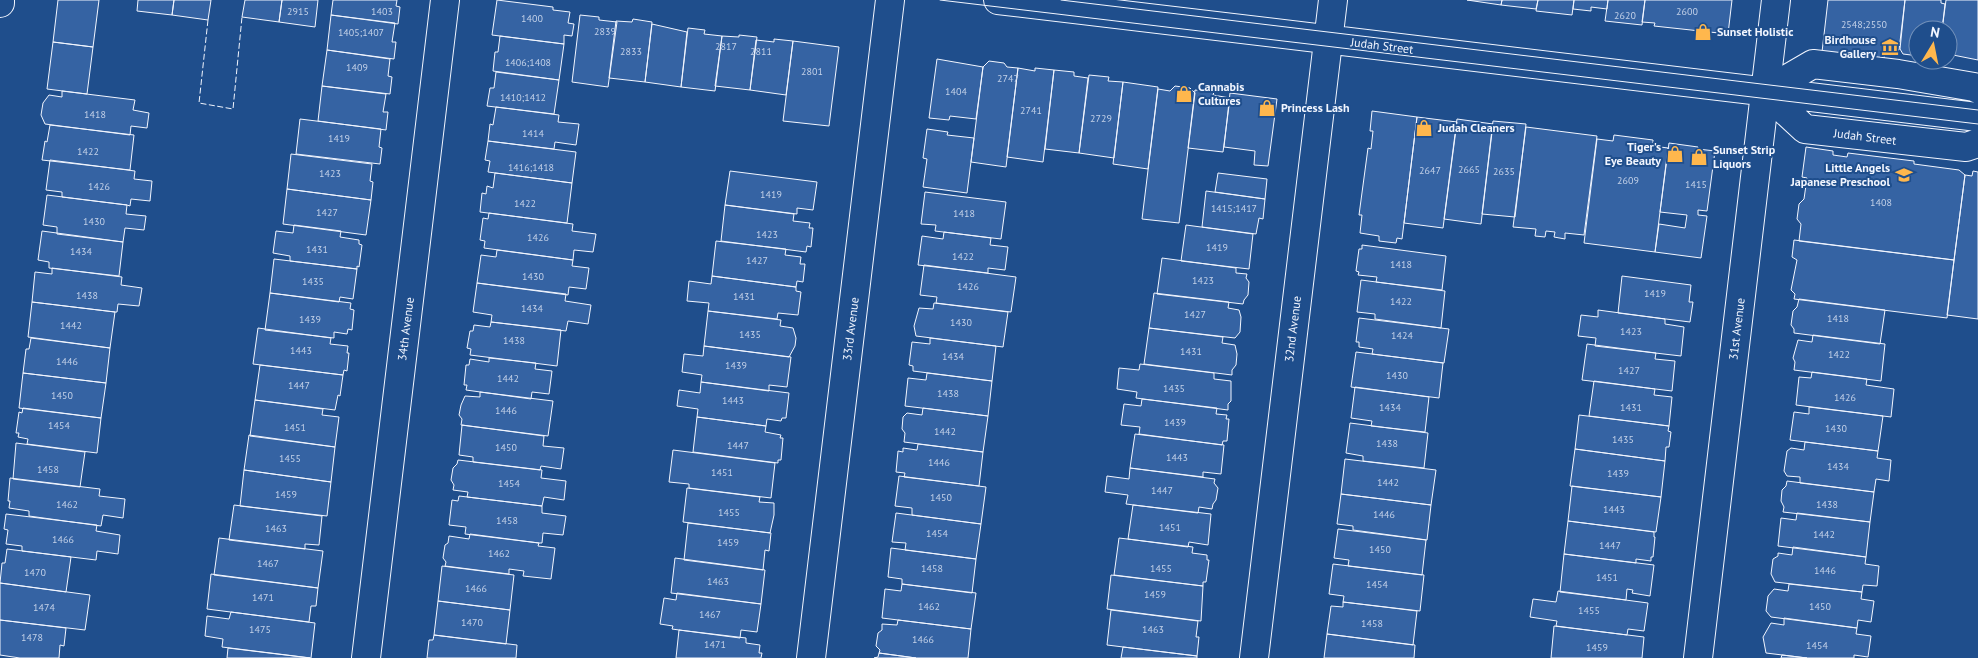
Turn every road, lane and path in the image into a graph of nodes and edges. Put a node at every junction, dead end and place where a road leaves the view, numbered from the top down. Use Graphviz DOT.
graph roads {
  1 [pos="445,0"];
  2 [pos="890,0"];
  3 [pos="998,0"];
  4 [pos="1333,0"];
  5 [pos="1776,0"];
  6 [pos="1328,39"];
  7 [pos="1978,89"];
  8 [pos="1765,92"];
  9 [pos="1978,117"];
  10 [pos="1978,143"];
  11 [pos="366,658"];
  12 [pos="811,658"];
  13 [pos="1254,658"];
  14 [pos="1698,658"];
  1 -- 11 [label="street, 34th Avenue"];
  2 -- 12 [label="street, 33rd Avenue"];
  3 -- 6 [label="street, Judah Street"];
  4 -- 6 [label="street, 32nd Avenue"];
  5 -- 8 [label="street, 31st Avenue"];
  6 -- 8 [label="street, Judah Street"];
  6 -- 13 [label="street, 32nd Avenue"];
  7 -- 8 [label="street"];
  8 -- 9 [label="street, Judah Street"];
  8 -- 10 [label="street, Judah Street"];
  8 -- 14 [label="street, 31st Avenue"];
}
